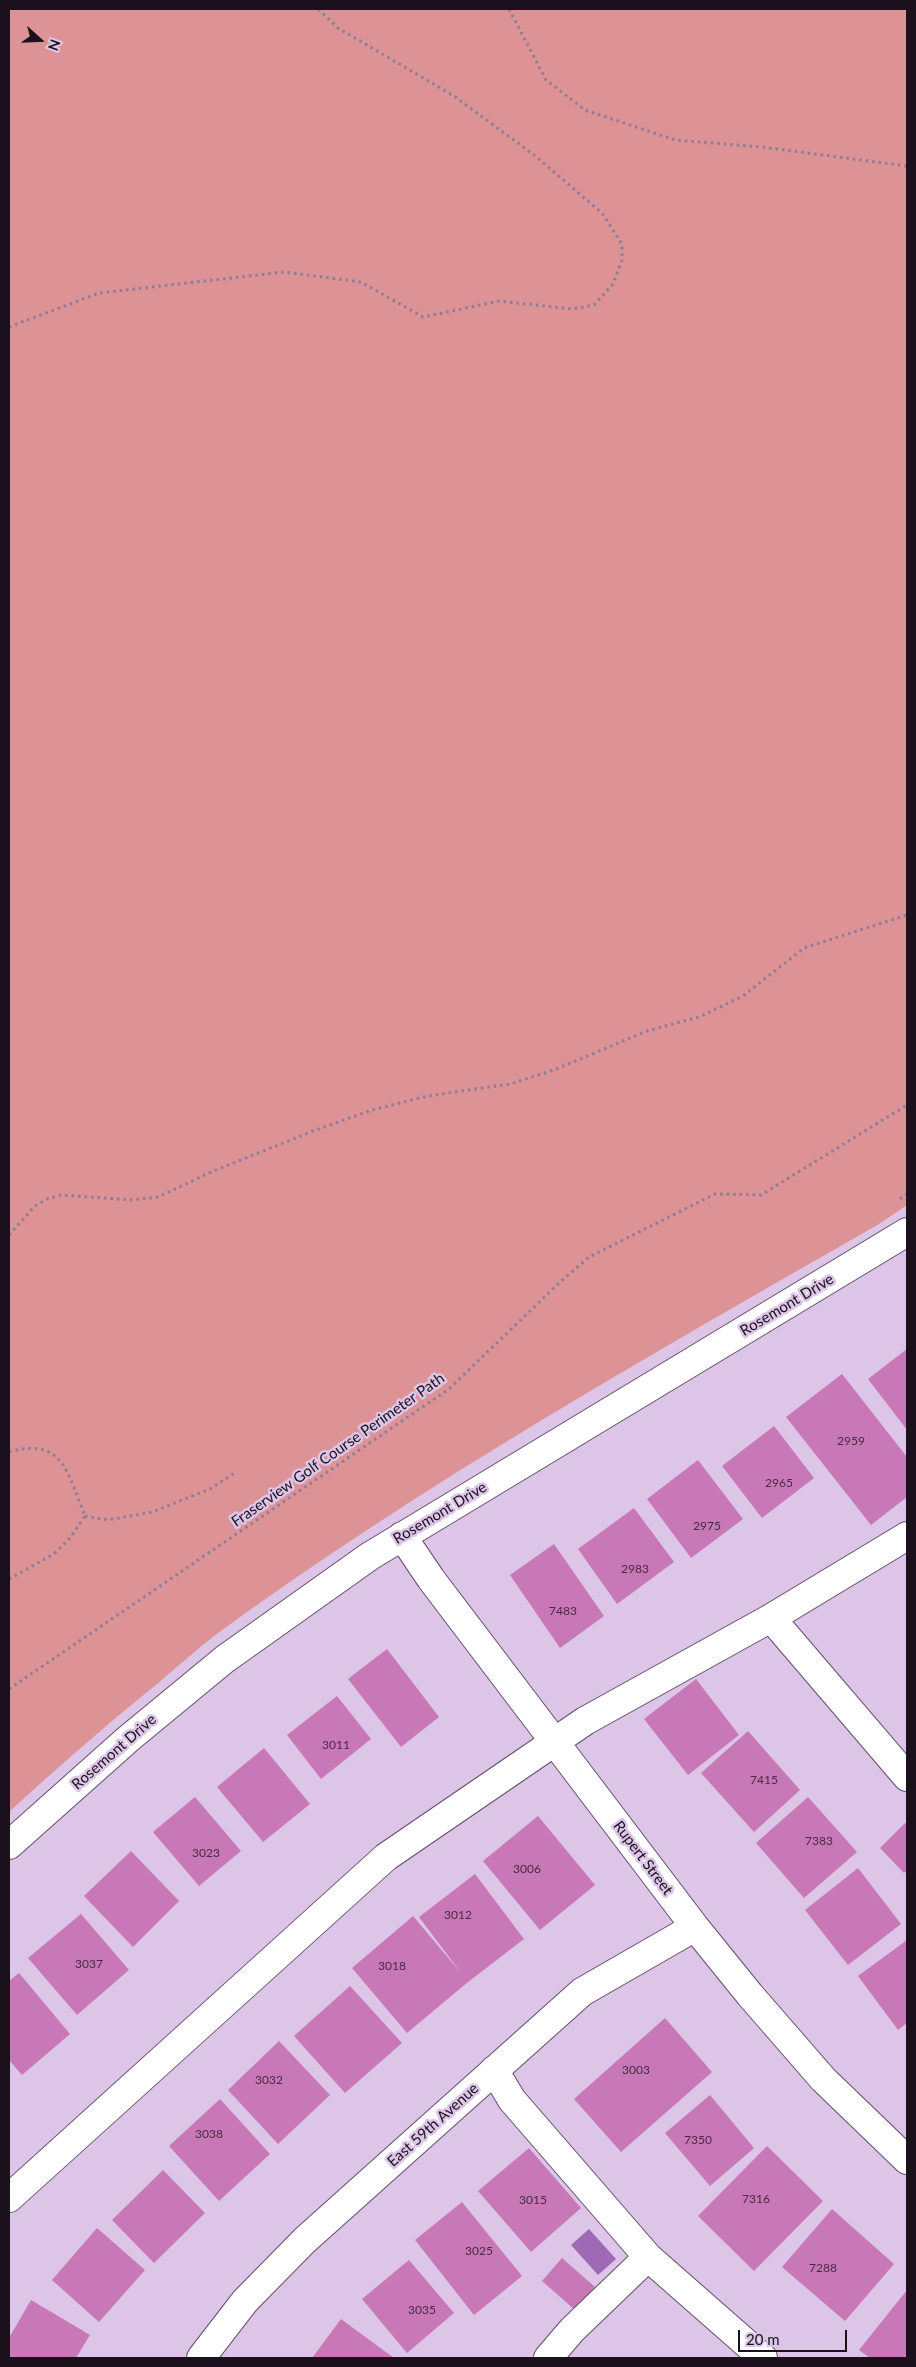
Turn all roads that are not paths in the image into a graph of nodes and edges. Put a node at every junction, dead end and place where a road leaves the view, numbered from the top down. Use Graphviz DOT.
graph roads {
  1 [pos="907,1232"];
  2 [pos="402,1536"];
  3 [pos="907,1536"];
  4 [pos="770,1618"];
  5 [pos="555,1741"];
  6 [pos="907,1777"];
  7 [pos="9,1845"];
  8 [pos="695,1927"];
  9 [pos="494,2070"];
  10 [pos="907,2160"];
  11 [pos="9,2198"];
  12 [pos="648,2257"];
  13 [pos="201,2358"];
  14 [pos="548,2358"];
  15 [pos="763,2358"];
  1 -- 2 [label="street, Rosemont Drive"];
  2 -- 5 [label="street, Rupert Street"];
  2 -- 7 [label="street, Rosemont Drive"];
  3 -- 4 [label="street"];
  4 -- 5 [label="street"];
  4 -- 6 [label="street"];
  5 -- 8 [label="street, Rupert Street"];
  5 -- 11 [label="street"];
  8 -- 9 [label="street, East 59th Avenue"];
  8 -- 10 [label="street, Rupert Street"];
  9 -- 12 [label="street"];
  9 -- 13 [label="street, East 59th Avenue"];
  12 -- 14 [label="street"];
  12 -- 15 [label="street"];
}
